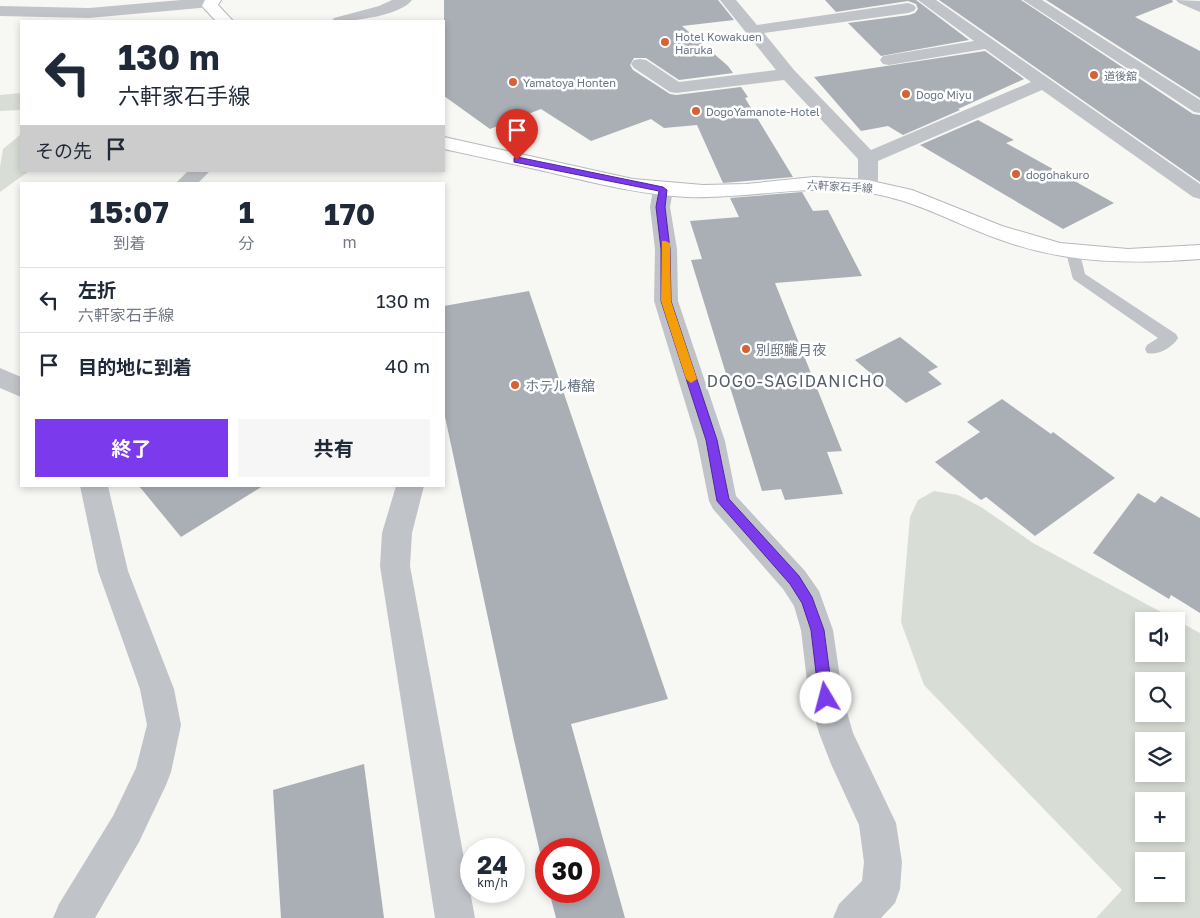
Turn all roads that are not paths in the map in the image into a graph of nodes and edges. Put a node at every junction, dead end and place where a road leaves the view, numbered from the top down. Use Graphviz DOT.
graph roads {
  1 [pos="404,0"];
  2 [pos="728,0"];
  3 [pos="926,0"];
  4 [pos="1031,0"];
  5 [pos="1184,0"];
  6 [pos="212,1"];
  7 [pos="1200,7"];
  8 [pos="908,8"];
  9 [pos="0,11"];
  10 [pos="224,20"];
  11 [pos="344,20"];
  12 [pos="754,30"];
  13 [pos="988,44"];
  14 [pos="889,60"];
  15 [pos="640,64"];
  16 [pos="788,74"];
  17 [pos="1044,83"];
  18 [pos="1200,108"];
  19 [pos="445,143"];
  20 [pos="868,158"];
  21 [pos="199,172"];
  22 [pos="187,182"];
  23 [pos="868,186"];
  24 [pos="663,190"];
  25 [pos="1200,193"];
  26 [pos="1074,252"];
  27 [pos="1200,252"];
  28 [pos="1152,350"];
  29 [pos="0,377"];
  30 [pos="20,387"];
  31 [pos="94,487"];
  32 [pos="410,487"];
  33 [pos="73,918"];
  34 [pos="455,918"];
  35 [pos="853,918"];
  1 -- 11 [label="street"];
  2 -- 12 [label="street"];
  3 -- 13 [label="street"];
  4 -- 18 [label="street"];
  5 -- 7 [label="street"];
  6 -- 9 [label="street"];
  6 -- 10 [label="main road"];
  8 -- 12 [label="street"];
  12 -- 16 [label="street"];
  13 -- 14 [label="street"];
  13 -- 17 [label="street"];
  15 -- 16 [label="street"];
  16 -- 20 [label="street"];
  17 -- 20 [label="street"];
  17 -- 25 [label="street"];
  19 -- 24 [label="main road, 六軒家石手線"];
  20 -- 23 [label="street"];
  21 -- 22 [label="street"];
  23 -- 24 [label="main road, 六軒家石手線"];
  23 -- 26 [label="main road, 六軒家石手線"];
  24 -- 35 [label="street"];
  26 -- 27 [label="main road, 六軒家石手線"];
  26 -- 28 [label="lane"];
  29 -- 30 [label="street"];
  31 -- 33 [label="street"];
  32 -- 34 [label="street"];
}
